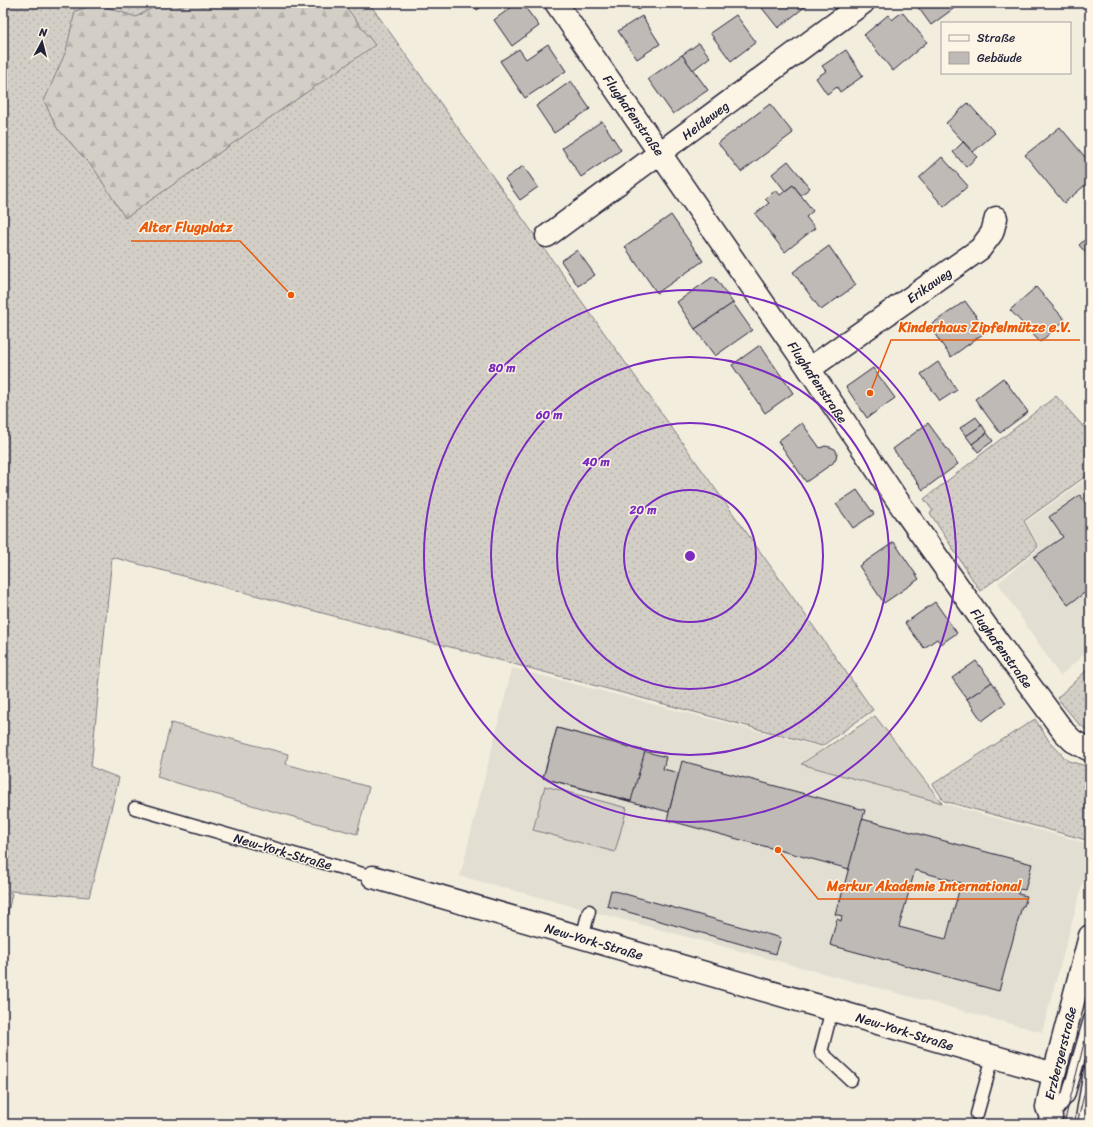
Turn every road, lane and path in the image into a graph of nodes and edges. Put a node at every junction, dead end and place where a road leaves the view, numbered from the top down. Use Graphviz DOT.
graph roads {
  1 [pos="556,3"];
  2 [pos="863,3"];
  3 [pos="661,153"];
  4 [pos="996,218"];
  5 [pos="547,236"];
  6 [pos="809,369"];
  7 [pos="1090,750"];
  8 [pos="135,808"];
  9 [pos="373,877"];
  10 [pos="589,911"];
  11 [pos="1090,936"];
  12 [pos="582,938"];
  13 [pos="832,1009"];
  14 [pos="1090,1019"];
  15 [pos="993,1057"];
  16 [pos="1090,1071"];
  17 [pos="1054,1074"];
  18 [pos="851,1080"];
  19 [pos="977,1114"];
  20 [pos="1050,1121"];
  21 [pos="1081,1124"];
  1 -- 3 [label="street, Flughafenstraße"];
  2 -- 3 [label="street, Heideweg"];
  3 -- 5 [label="street, Heideweg"];
  3 -- 6 [label="street, Flughafenstraße"];
  4 -- 6 [label="street, Erikaweg"];
  6 -- 7 [label="street, Flughafenstraße"];
  8 -- 9 [label="lane, New-York-Straße"];
  9 -- 12 [label="street, New-York-Straße"];
  10 -- 12 [label="lane"];
  11 -- 17 [label="street, Erzbergerstraße"];
  12 -- 13 [label="street, New-York-Straße"];
  13 -- 15 [label="street, New-York-Straße"];
  13 -- 18 [label="lane"];
  14 -- 20 [label="lane"];
  15 -- 17 [label="street, New-York-Straße"];
  15 -- 19 [label="lane"];
  16 -- 21 [label="lane"];
  17 -- 20 [label="street, Erzbergerstraße"];
}
